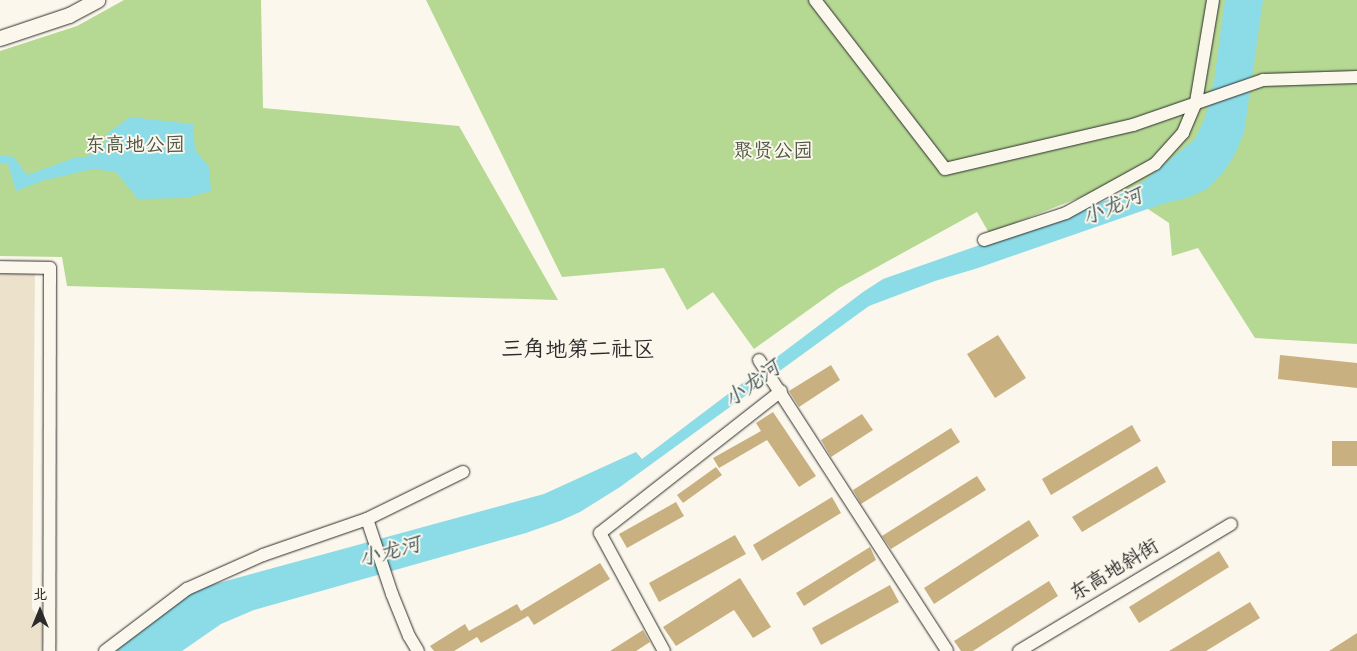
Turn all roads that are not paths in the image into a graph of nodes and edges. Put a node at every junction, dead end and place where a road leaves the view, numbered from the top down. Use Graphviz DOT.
graph roads {
  1 [pos="97,0"];
  2 [pos="815,0"];
  3 [pos="1212,0"];
  4 [pos="0,38"];
  5 [pos="1357,77"];
  6 [pos="1200,101"];
  7 [pos="984,240"];
  8 [pos="0,266"];
  9 [pos="759,360"];
  10 [pos="779,389"];
  11 [pos="463,472"];
  12 [pos="369,524"];
  13 [pos="1231,524"];
  14 [pos="50,651"];
  15 [pos="104,651"];
  16 [pos="418,651"];
  17 [pos="664,651"];
  18 [pos="946,651"];
  19 [pos="1019,651"];
  1 -- 4 [label="street"];
  2 -- 6 [label="street"];
  3 -- 6 [label="street"];
  5 -- 6 [label="street"];
  6 -- 7 [label="street"];
  8 -- 14 [label="street"];
  9 -- 10 [label="street"];
  10 -- 17 [label="street"];
  10 -- 18 [label="street"];
  11 -- 12 [label="street"];
  12 -- 15 [label="street"];
  12 -- 16 [label="street"];
  13 -- 19 [label="street, 东高地斜街"];
}
